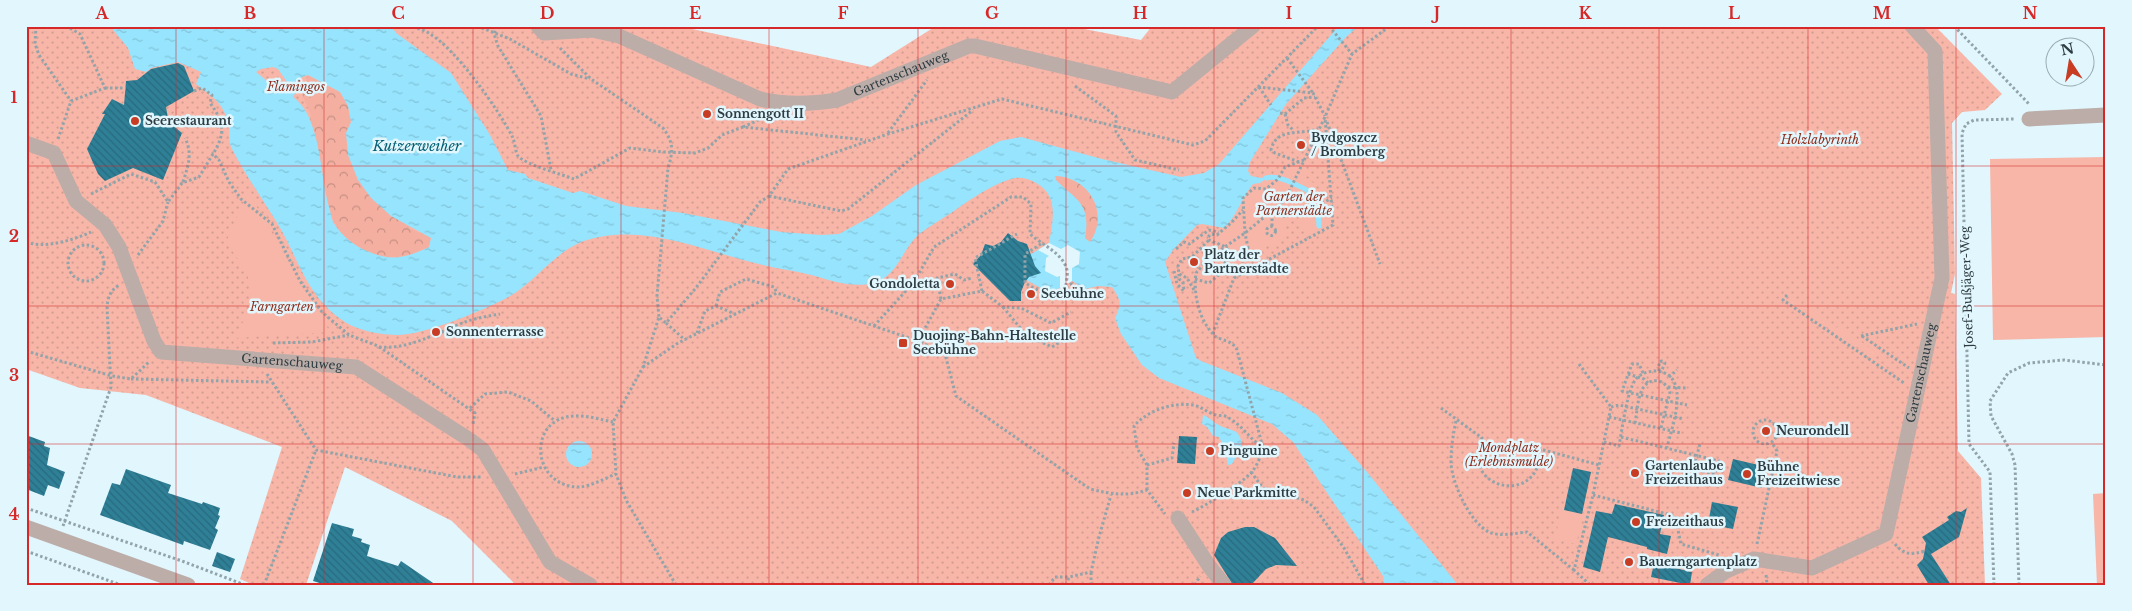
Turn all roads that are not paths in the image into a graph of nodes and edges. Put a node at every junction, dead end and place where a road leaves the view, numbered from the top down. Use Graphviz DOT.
graph roads {
  1 [pos="1253,26"];
  2 [pos="1912,26"];
  3 [pos="541,30"];
  4 [pos="2106,115"];
  5 [pos="2029,119"];
  6 [pos="26,143"];
  7 [pos="1178,518"];
  8 [pos="26,527"];
  9 [pos="156,579"];
  10 [pos="188,585"];
  11 [pos="590,585"];
  12 [pos="1224,585"];
  13 [pos="1707,585"];
  1 -- 3 [label="street, Gartenschauweg"];
  2 -- 13 [label="street, Gartenschauweg"];
  4 -- 5 [label="street"];
  6 -- 11 [label="street, Gartenschauweg"];
  7 -- 12 [label="street"];
  8 -- 9 [label="street"];
  9 -- 10 [label="street"];
}
